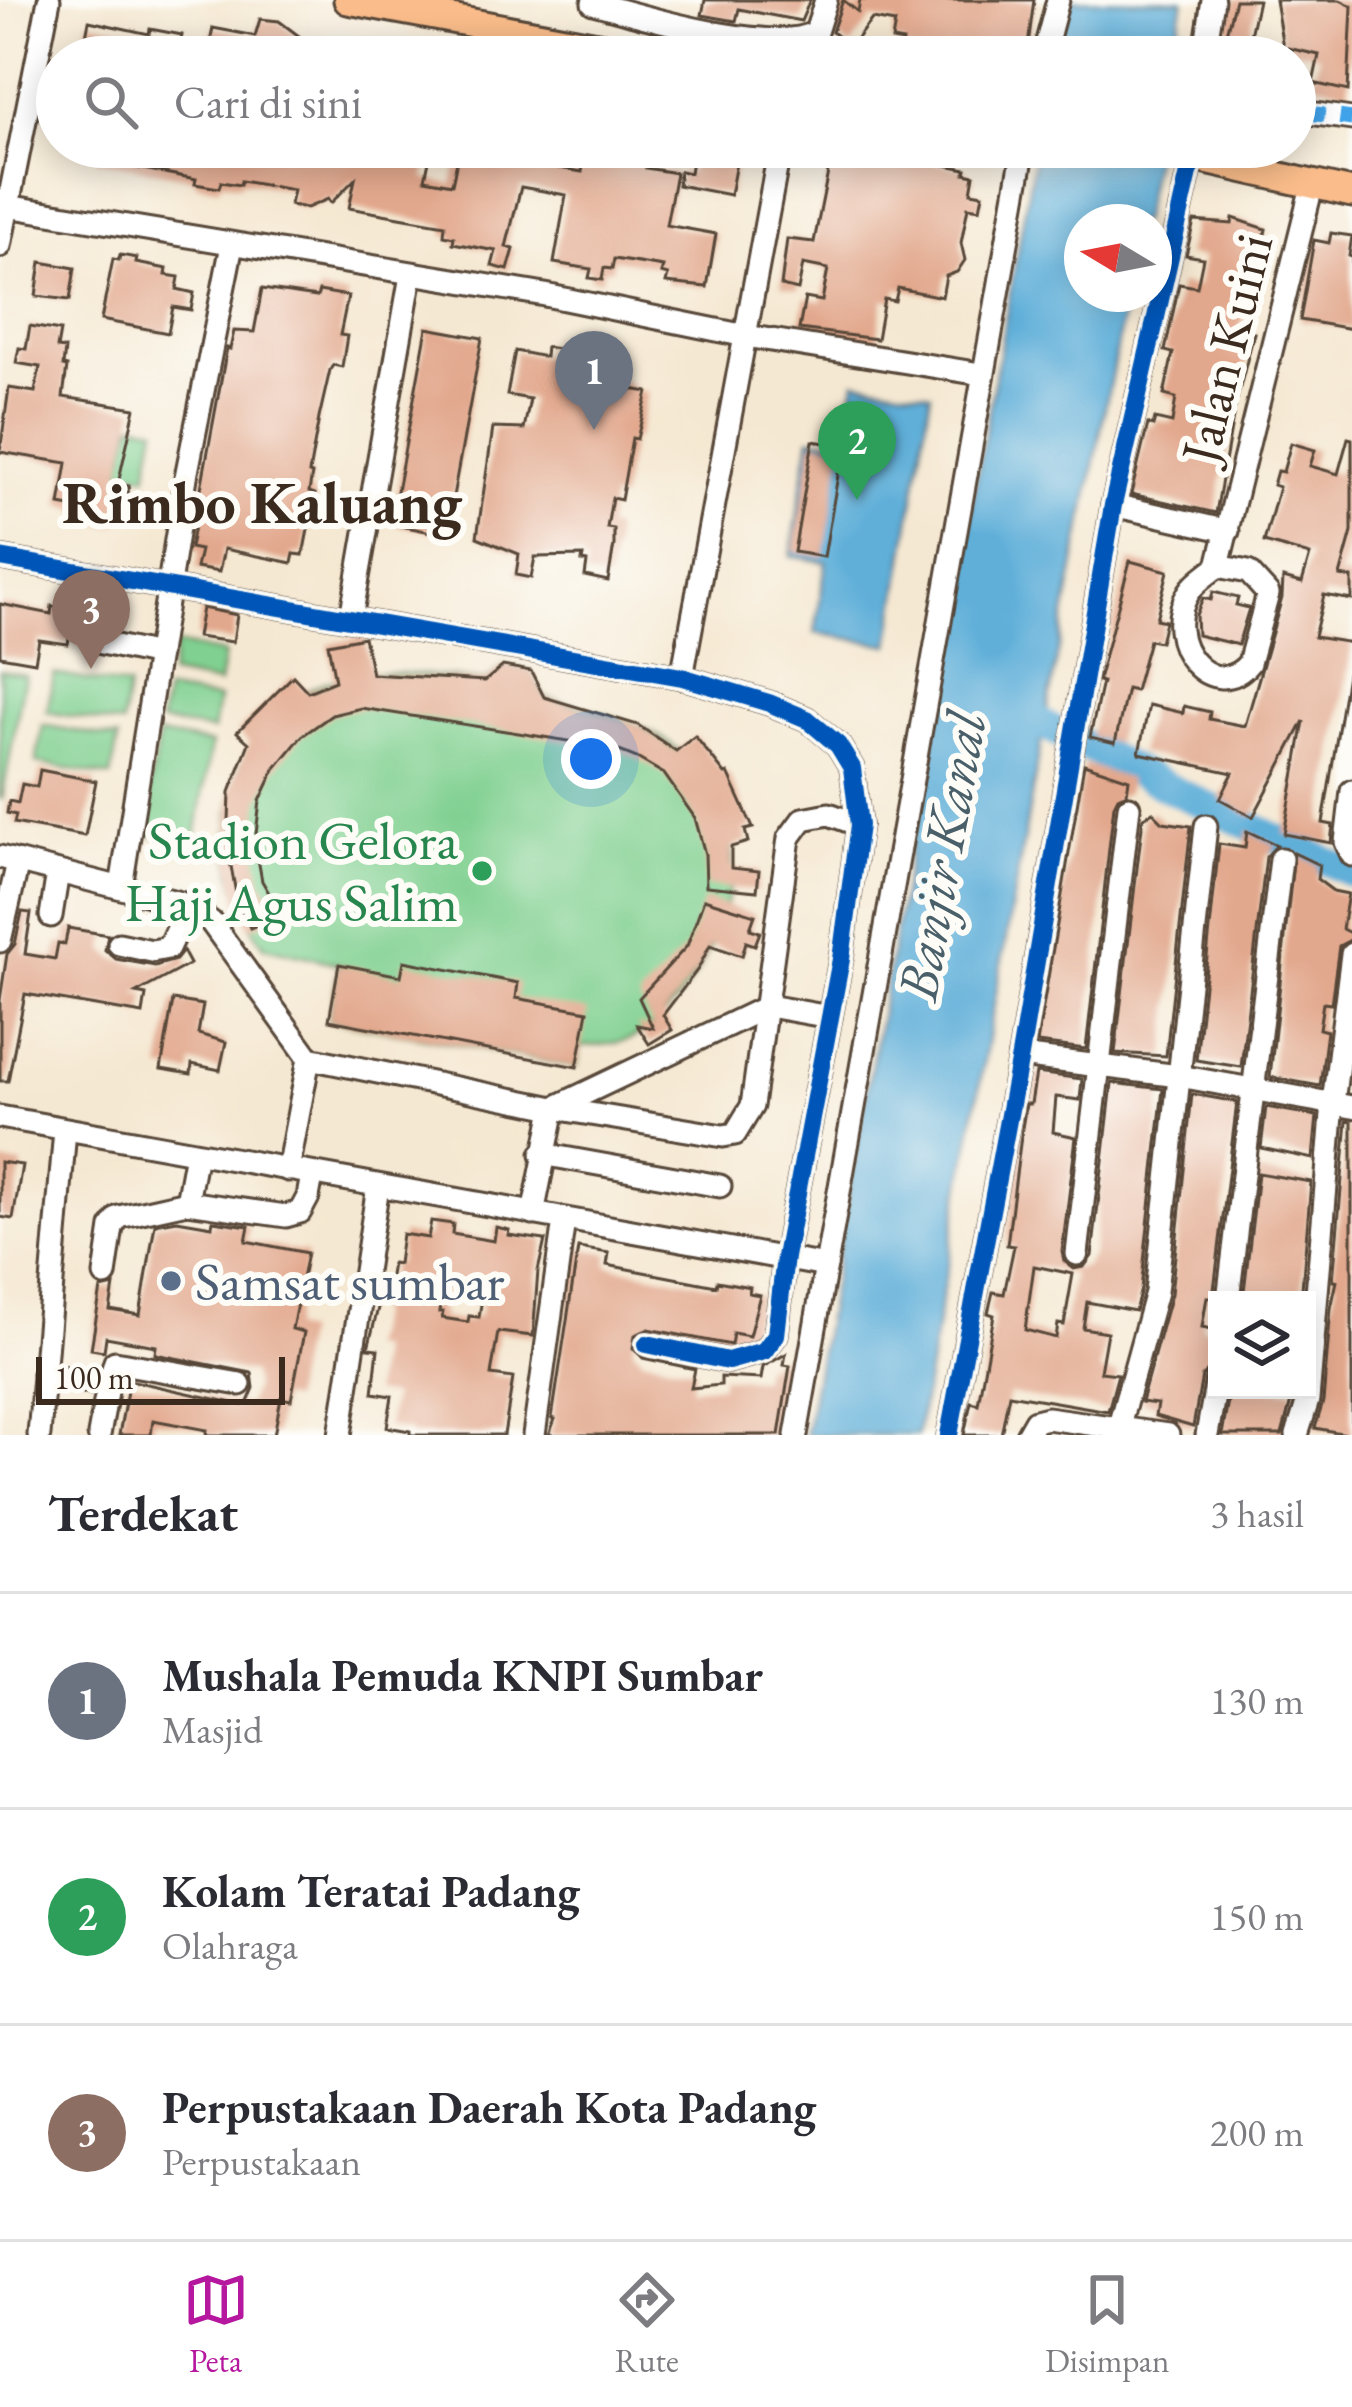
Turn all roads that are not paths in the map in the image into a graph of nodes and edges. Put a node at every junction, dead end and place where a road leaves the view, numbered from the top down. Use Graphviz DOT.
graph roads {
  1 [pos="49,0"];
  2 [pos="348,0"];
  3 [pos="826,0"];
  4 [pos="1058,0"];
  5 [pos="1214,0"];
  6 [pos="593,2"];
  7 [pos="42,36"];
  8 [pos="546,36"];
  9 [pos="586,36"];
  10 [pos="750,36"];
  11 [pos="807,36"];
  12 [pos="1049,36"];
  13 [pos="1208,36"];
  14 [pos="36,64"];
  15 [pos="1316,114"];
  16 [pos="1352,118"];
  17 [pos="776,168"];
  18 [pos="1020,168"];
  19 [pos="1188,168"];
  20 [pos="1272,168"];
  21 [pos="1312,186"];
  22 [pos="1352,193"];
  23 [pos="7,206"];
  24 [pos="232,245"];
  25 [pos="0,246"];
  26 [pos="411,274"];
  27 [pos="746,336"];
  28 [pos="981,374"];
  29 [pos="1113,505"];
  30 [pos="1228,531"];
  31 [pos="0,558"];
  32 [pos="1218,566"];
  33 [pos="167,590"];
  34 [pos="351,618"];
  35 [pos="93,641"];
  36 [pos="158,656"];
  37 [pos="682,677"];
  38 [pos="1352,791"];
  39 [pos="1129,807"];
  40 [pos="860,825"];
  41 [pos="1206,826"];
  42 [pos="1352,855"];
  43 [pos="1281,859"];
  44 [pos="9,860"];
  45 [pos="58,872"];
  46 [pos="121,887"];
  47 [pos="188,905"];
  48 [pos="51,916"];
  49 [pos="0,941"];
  50 [pos="118,944"];
  51 [pos="1352,954"];
  52 [pos="769,1006"];
  53 [pos="830,1017"];
  54 [pos="1021,1055"];
  55 [pos="309,1058"];
  56 [pos="1100,1065"];
  57 [pos="1179,1076"];
  58 [pos="1255,1088"];
  59 [pos="1343,1105"];
  60 [pos="554,1108"];
  61 [pos="0,1117"];
  62 [pos="65,1130"];
  63 [pos="196,1153"];
  64 [pos="542,1154"];
  65 [pos="288,1170"];
  66 [pos="312,1175"];
  67 [pos="378,1186"];
  68 [pos="721,1186"];
  69 [pos="187,1202"];
  70 [pos="532,1214"];
  71 [pos="564,1220"];
  72 [pos="1077,1254"];
  73 [pos="785,1258"];
  74 [pos="826,1266"];
  75 [pos="105,1275"];
  76 [pos="1229,1291"];
  77 [pos="647,1344"];
  78 [pos="44,1374"];
  79 [pos="240,1384"];
  80 [pos="108,1386"];
  81 [pos="1213,1399"];
  82 [pos="1119,1426"];
  83 [pos="39,1435"];
  84 [pos="99,1435"];
  85 [pos="340,1435"];
  86 [pos="534,1435"];
  87 [pos="796,1435"];
  88 [pos="949,1435"];
  89 [pos="1027,1435"];
  90 [pos="1168,1435"];
  91 [pos="1207,1435"];
  92 [pos="1298,1435"];
  1 -- 7 [label="street"];
  2 -- 8 [label="main road"];
  3 -- 11 [label="street"];
  4 -- 12 [label="street"];
  5 -- 13 [label="street"];
  6 -- 9 [label="street"];
  6 -- 10 [label="street"];
  14 -- 23 [label="street"];
  15 -- 16 [label="street"];
  17 -- 27 [label="street"];
  18 -- 28 [label="street"];
  19 -- 29 [label="street"];
  20 -- 21 [label="main road"];
  21 -- 22 [label="main road"];
  21 -- 30 [label="street, Jalan Kuini"];
  23 -- 24 [label="street"];
  23 -- 25 [label="street"];
  24 -- 26 [label="street"];
  24 -- 33 [label="street"];
  26 -- 27 [label="street"];
  26 -- 34 [label="street"];
  27 -- 28 [label="street"];
  27 -- 37 [label="street"];
  28 -- 74 [label="street"];
  29 -- 30 [label="street"];
  29 -- 54 [label="street"];
  30 -- 32 [label="street, Jalan Kuini"];
  31 -- 33 [label="street"];
  32 -- 32 [label="street"];
  33 -- 34 [label="street"];
  33 -- 36 [label="street"];
  34 -- 37 [label="street"];
  35 -- 36 [label="street"];
  36 -- 46 [label="street"];
  37 -- 40 [label="street"];
  38 -- 42 [label="street"];
  39 -- 56 [label="street"];
  40 -- 52 [label="street"];
  40 -- 53 [label="street"];
  41 -- 57 [label="street"];
  43 -- 58 [label="street"];
  44 -- 45 [label="street"];
  44 -- 49 [label="street"];
  45 -- 46 [label="street"];
  45 -- 48 [label="street"];
  46 -- 47 [label="street"];
  47 -- 50 [label="street"];
  47 -- 55 [label="street"];
  51 -- 59 [label="street"];
  52 -- 53 [label="street"];
  52 -- 60 [label="street"];
  52 -- 60 [label="street"];
  53 -- 73 [label="street"];
  54 -- 56 [label="street"];
  54 -- 88 [label="street"];
  55 -- 60 [label="street"];
  55 -- 65 [label="street"];
  56 -- 57 [label="street"];
  56 -- 72 [label="street"];
  57 -- 58 [label="street"];
  57 -- 82 [label="street"];
  58 -- 59 [label="street"];
  58 -- 76 [label="street"];
  59 -- 92 [label="street"];
  60 -- 64 [label="street"];
  61 -- 62 [label="street"];
  62 -- 63 [label="street"];
  62 -- 78 [label="street"];
  63 -- 65 [label="street"];
  63 -- 69 [label="street"];
  64 -- 68 [label="street"];
  64 -- 70 [label="street"];
  65 -- 66 [label="street"];
  66 -- 67 [label="street"];
  66 -- 69 [label="street"];
  67 -- 70 [label="street"];
  67 -- 85 [label="street"];
  69 -- 75 [label="street"];
  70 -- 71 [label="street"];
  71 -- 73 [label="street"];
  71 -- 86 [label="street"];
  73 -- 74 [label="street"];
  73 -- 77 [label="street"];
  74 -- 87 [label="street"];
  78 -- 80 [label="street"];
  78 -- 83 [label="street"];
  79 -- 80 [label="street"];
  80 -- 84 [label="street"];
  81 -- 91 [label="street"];
  82 -- 89 [label="street"];
  82 -- 90 [label="street"];
}
